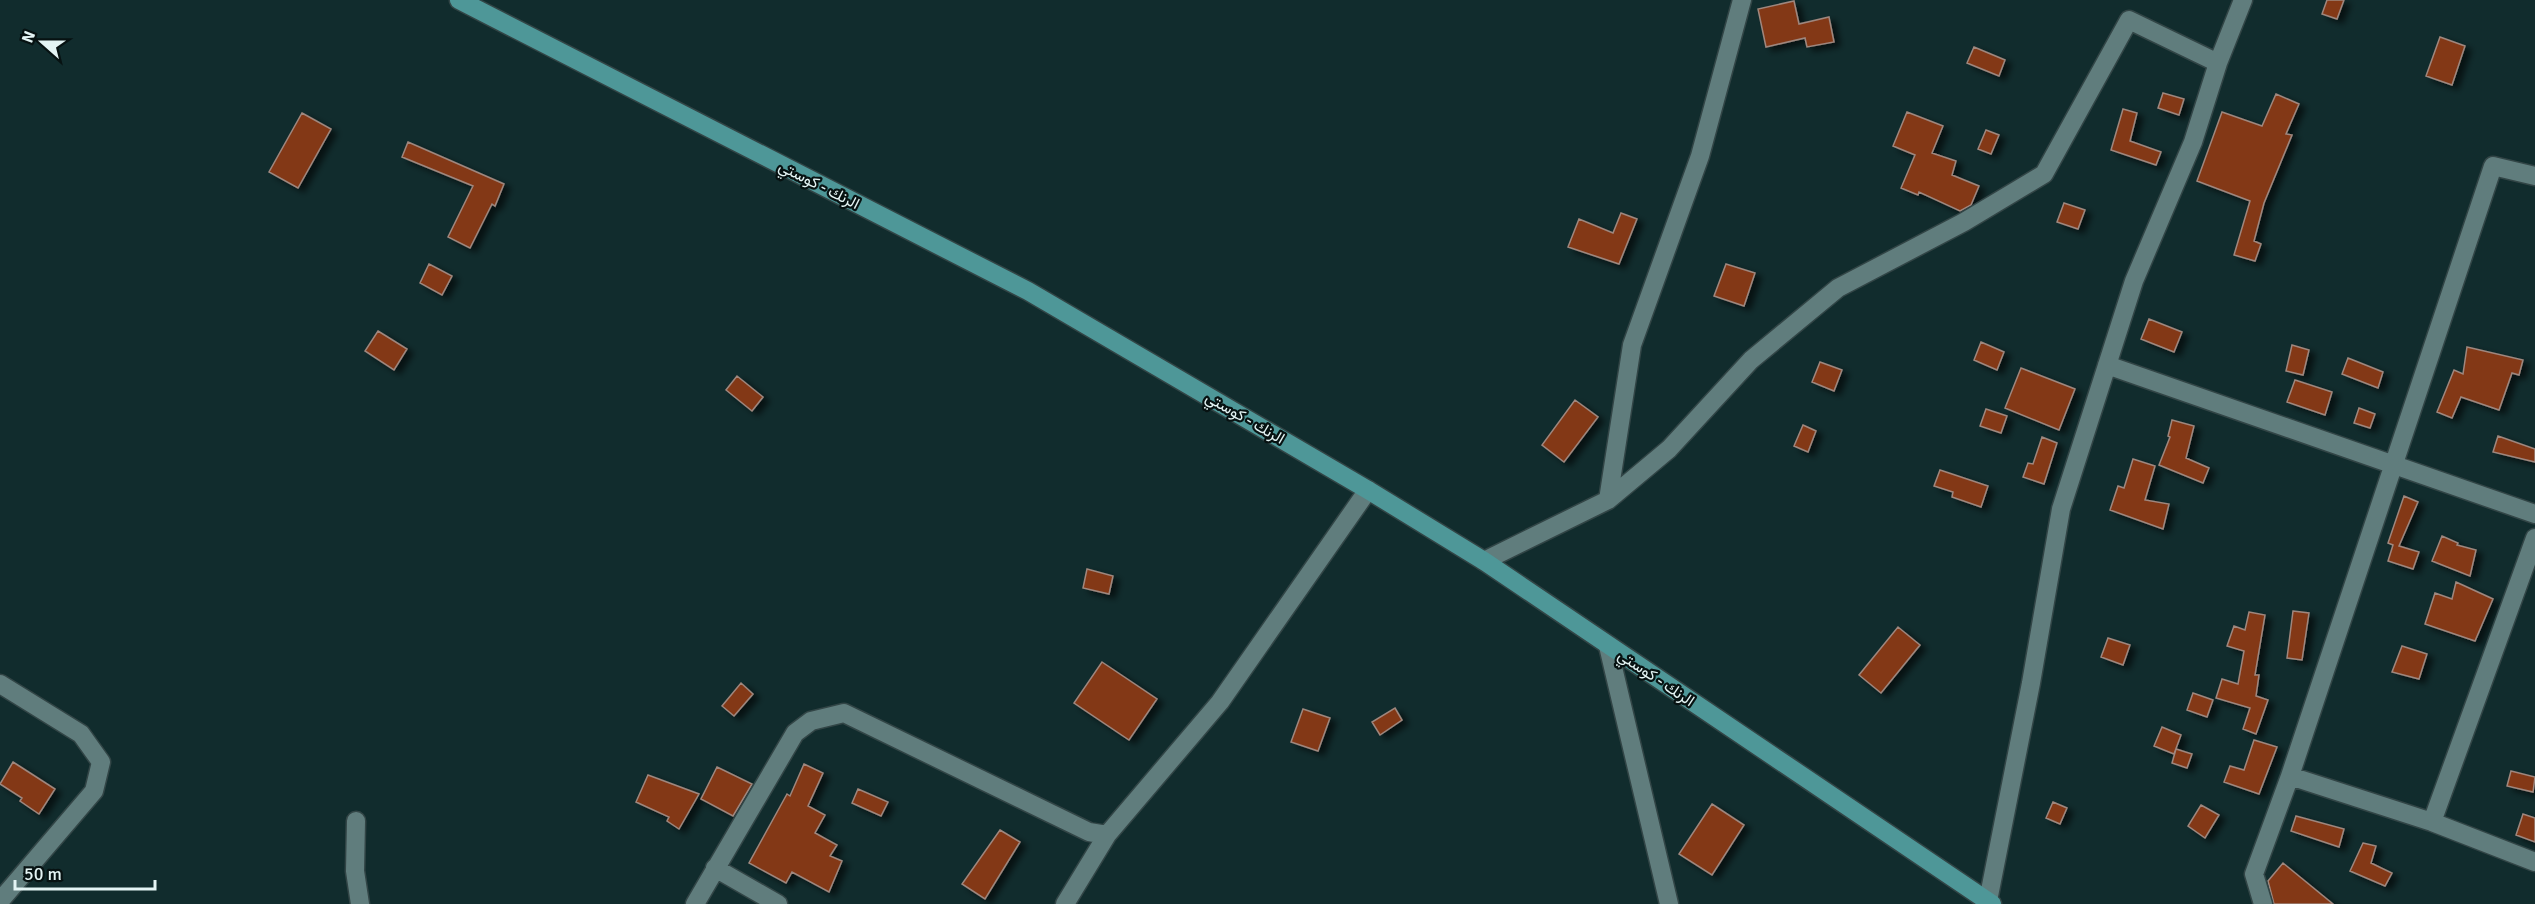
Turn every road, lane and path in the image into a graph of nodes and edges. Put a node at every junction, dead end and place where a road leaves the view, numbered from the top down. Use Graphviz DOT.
graph roads {
  1 [pos="459,0"];
  2 [pos="1742,0"];
  3 [pos="2243,0"];
  4 [pos="2218,63"];
  5 [pos="2535,176"];
  6 [pos="2107,365"];
  7 [pos="2393,466"];
  8 [pos="1368,490"];
  9 [pos="1608,500"];
  10 [pos="2535,514"];
  11 [pos="2535,538"];
  12 [pos="1484,561"];
  13 [pos="1608,646"];
  14 [pos="0,684"];
  15 [pos="2290,776"];
  16 [pos="356,821"];
  17 [pos="2432,822"];
  18 [pos="1107,835"];
  19 [pos="2535,862"];
  20 [pos="715,868"];
  21 [pos="0,901"];
  22 [pos="1990,903"];
  23 [pos="360,904"];
  24 [pos="695,904"];
  25 [pos="778,904"];
  26 [pos="1065,904"];
  27 [pos="1669,904"];
  28 [pos="2264,904"];
  1 -- 8 [label="main road, الرنك - كوستي"];
  2 -- 9 [label="street"];
  3 -- 4 [label="street"];
  4 -- 6 [label="street"];
  4 -- 9 [label="street"];
  5 -- 7 [label="street"];
  6 -- 7 [label="street"];
  6 -- 22 [label="street"];
  7 -- 10 [label="street"];
  7 -- 15 [label="street"];
  8 -- 12 [label="main road, الرنك - كوستي"];
  8 -- 18 [label="street"];
  9 -- 12 [label="street"];
  11 -- 17 [label="street"];
  12 -- 13 [label="main road, الرنك - كوستي"];
  13 -- 22 [label="main road, الرنك - كوستي"];
  13 -- 27 [label="street"];
  14 -- 21 [label="street"];
  15 -- 17 [label="street"];
  15 -- 28 [label="street"];
  16 -- 23 [label="street"];
  17 -- 19 [label="street"];
  18 -- 20 [label="street"];
  18 -- 26 [label="street"];
  20 -- 24 [label="street"];
  20 -- 25 [label="street"];
}
